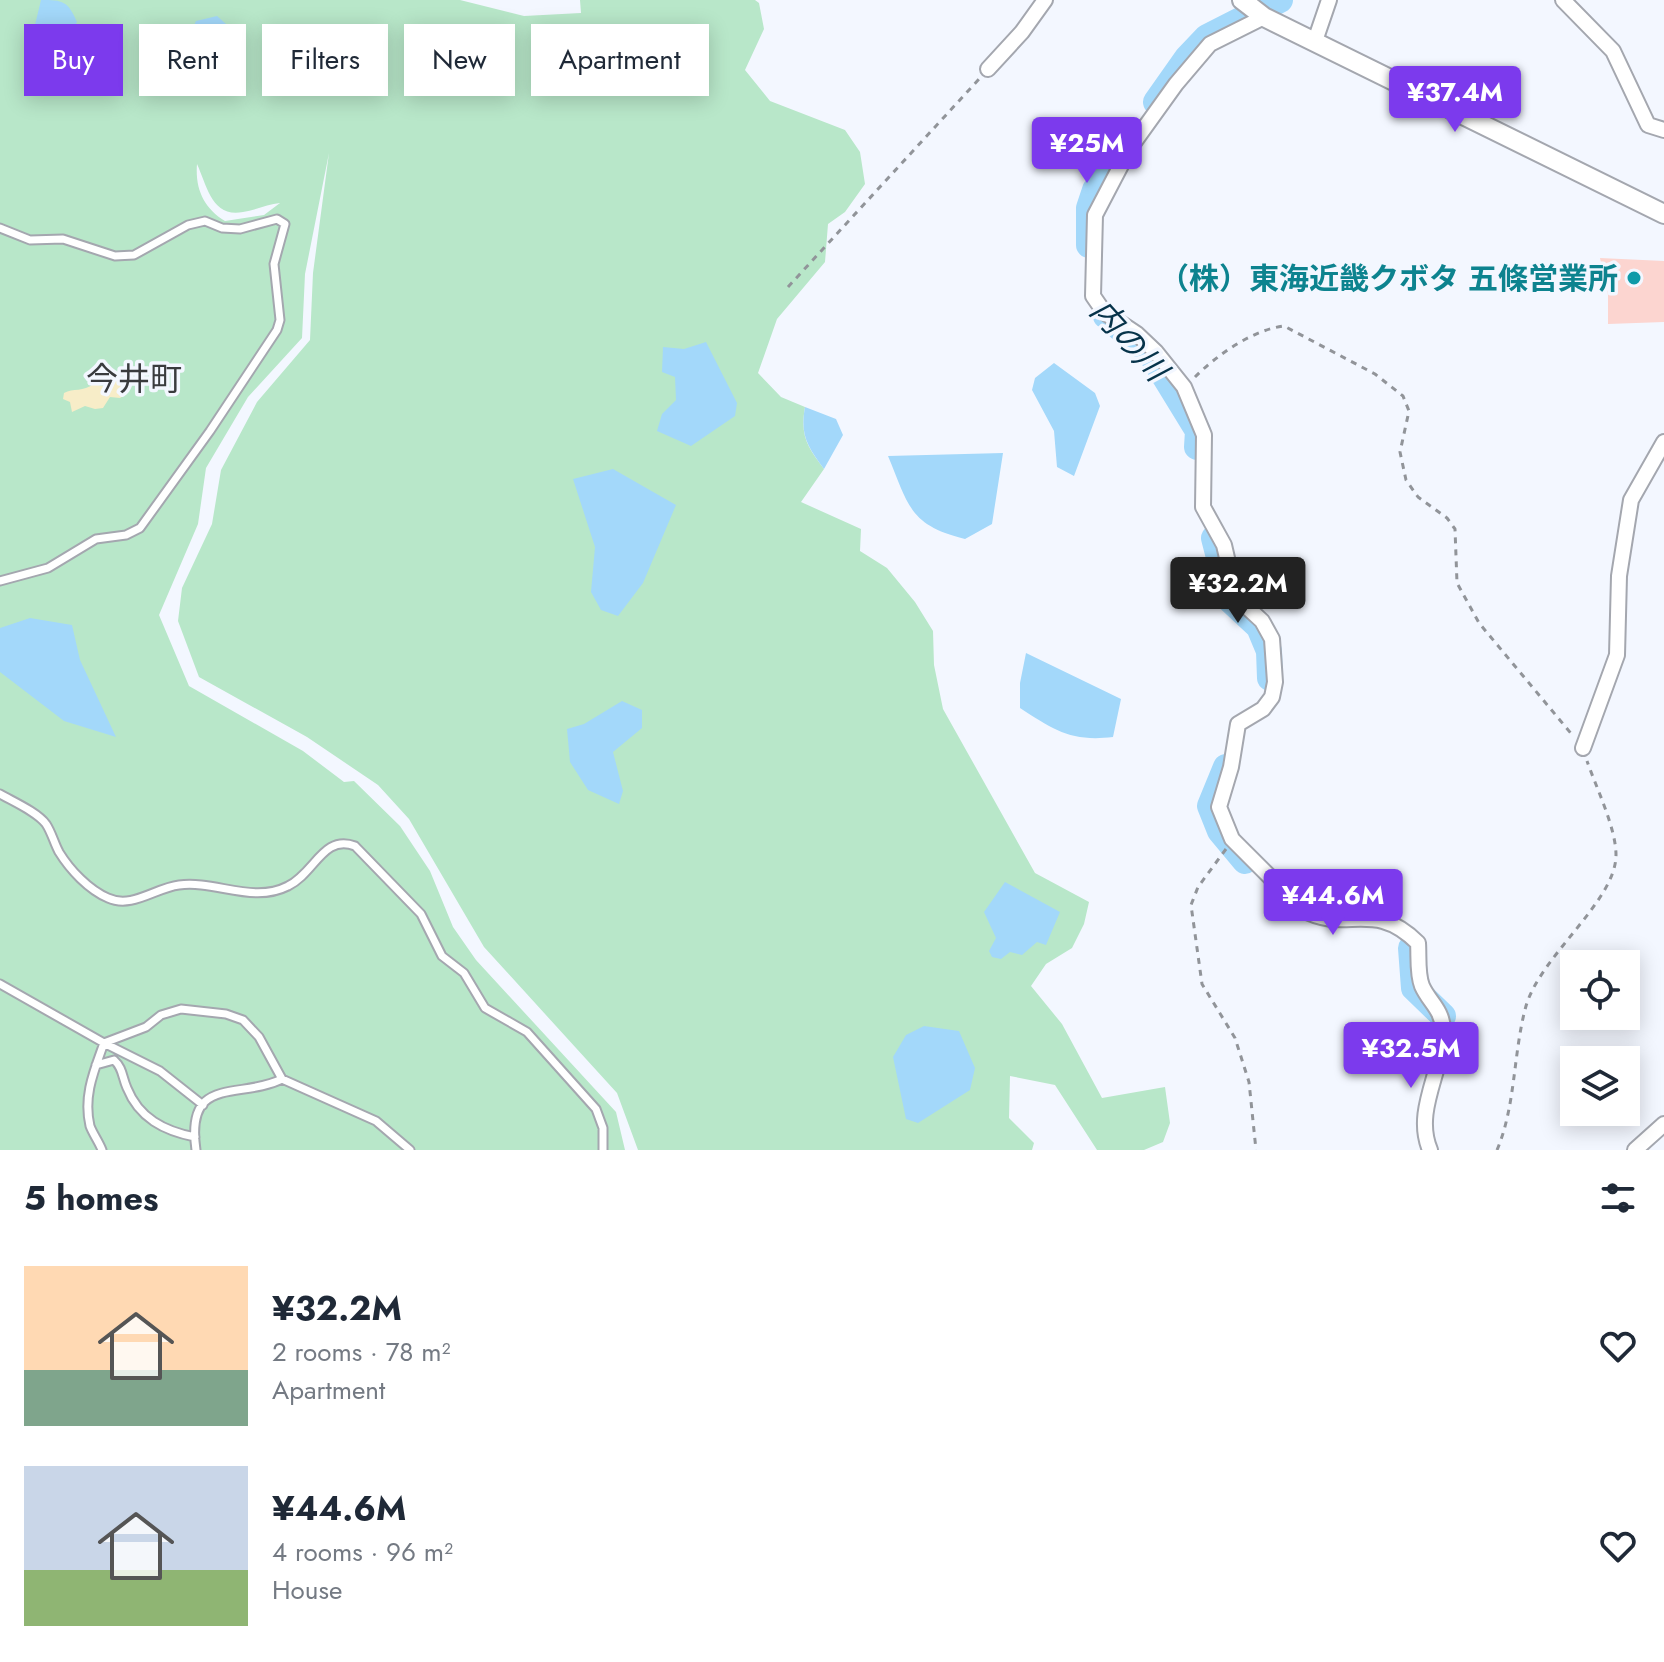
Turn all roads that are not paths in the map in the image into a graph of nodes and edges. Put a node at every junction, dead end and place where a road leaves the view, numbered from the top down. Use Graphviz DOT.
graph roads {
  1 [pos="1045,0"];
  2 [pos="1329,0"];
  3 [pos="1563,0"];
  4 [pos="1244,1"];
  5 [pos="1264,17"];
  6 [pos="1315,41"];
  7 [pos="988,69"];
  8 [pos="1664,130"];
  9 [pos="1664,214"];
  10 [pos="0,228"];
  11 [pos="1664,442"];
  12 [pos="0,581"];
  13 [pos="1583,748"];
  14 [pos="0,794"];
  15 [pos="0,984"];
  16 [pos="104,1043"];
  17 [pos="96,1065"];
  18 [pos="282,1079"];
  19 [pos="203,1105"];
  20 [pos="1664,1124"];
  21 [pos="195,1137"];
  22 [pos="102,1150"];
  23 [pos="196,1150"];
  24 [pos="410,1150"];
  25 [pos="603,1150"];
  26 [pos="1430,1150"];
  27 [pos="1635,1150"];
  1 -- 7 [label="street"];
  2 -- 6 [label="street"];
  3 -- 8 [label="street"];
  4 -- 5 [label="street"];
  5 -- 6 [label="street"];
  5 -- 26 [label="street"];
  6 -- 9 [label="street"];
  10 -- 12 [label="lane"];
  11 -- 13 [label="street"];
  14 -- 25 [label="lane"];
  15 -- 16 [label="lane"];
  16 -- 17 [label="lane"];
  16 -- 18 [label="lane"];
  16 -- 19 [label="lane"];
  17 -- 21 [label="lane"];
  17 -- 22 [label="lane"];
  18 -- 19 [label="lane"];
  18 -- 24 [label="lane"];
  19 -- 21 [label="lane"];
  20 -- 27 [label="street"];
  21 -- 23 [label="lane"];
}
